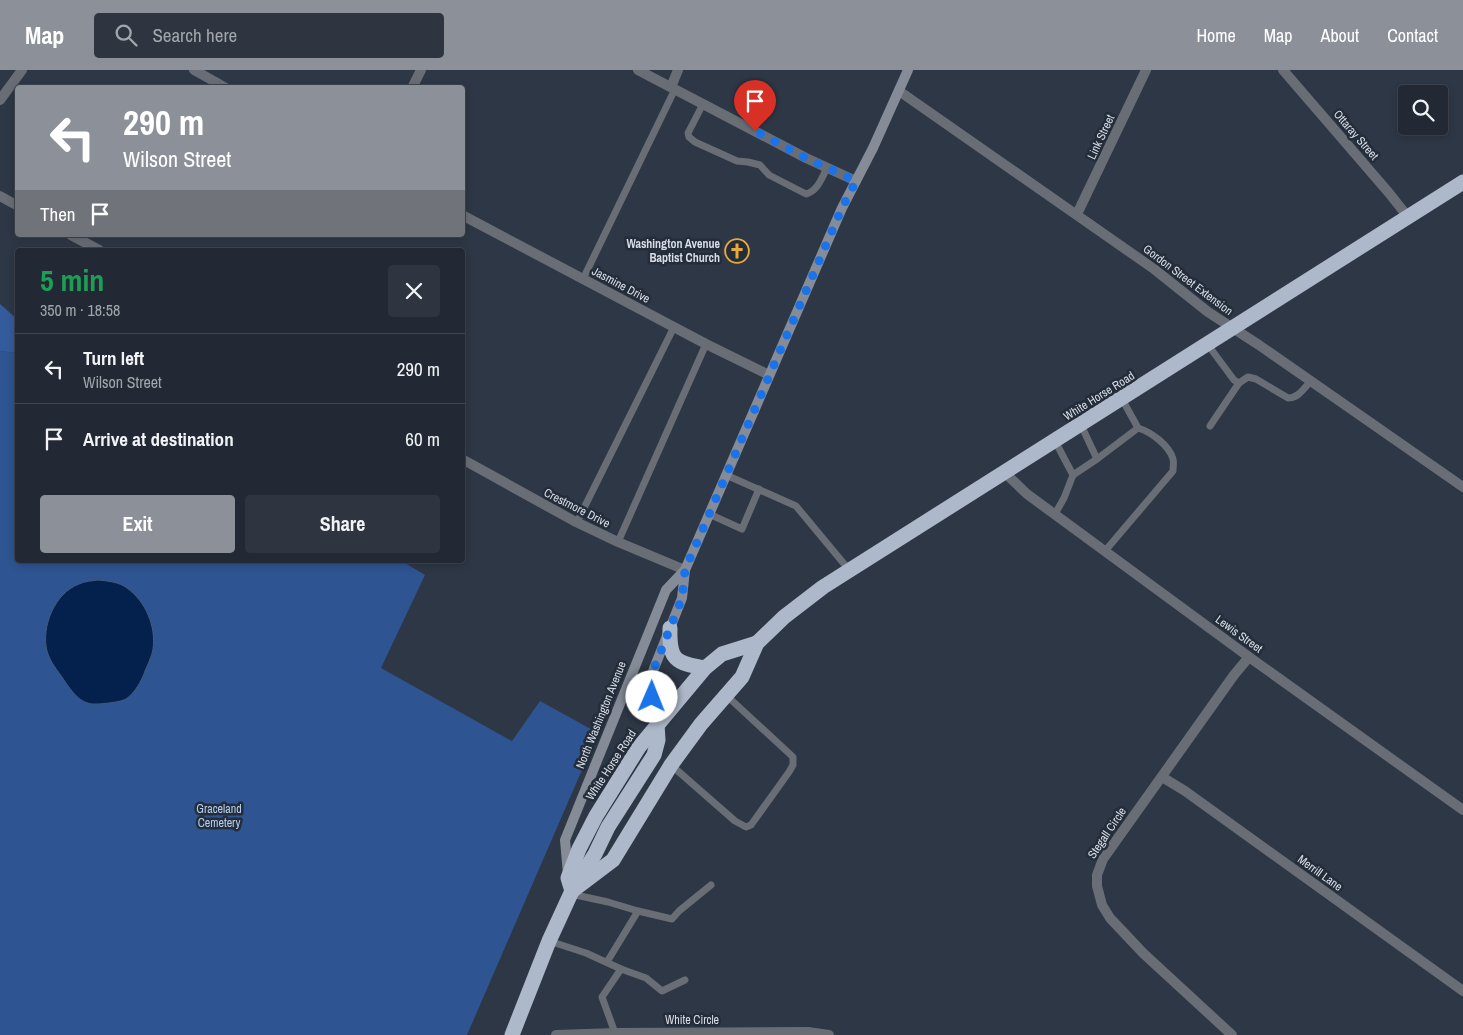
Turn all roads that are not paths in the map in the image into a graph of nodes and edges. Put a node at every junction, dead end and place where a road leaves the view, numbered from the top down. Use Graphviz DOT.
graph roads {
  1 [pos="22,70"];
  2 [pos="194,70"];
  3 [pos="421,70"];
  4 [pos="638,70"];
  5 [pos="678,70"];
  6 [pos="908,70"];
  7 [pos="1146,70"];
  8 [pos="1283,70"];
  9 [pos="221,85"];
  10 [pos="414,85"];
  11 [pos="673,88"];
  12 [pos="899,91"];
  13 [pos="0,100"];
  14 [pos="703,104"];
  15 [pos="827,168"];
  16 [pos="856,181"];
  17 [pos="1463,182"];
  18 [pos="0,196"];
  19 [pos="15,204"];
  20 [pos="1077,214"];
  21 [pos="465,217"];
  22 [pos="1408,217"];
  23 [pos="75,237"];
  24 [pos="95,248"];
  25 [pos="583,279"];
  26 [pos="674,327"];
  27 [pos="1232,328"];
  28 [pos="706,344"];
  29 [pos="1208,344"];
  30 [pos="769,375"];
  31 [pos="1311,381"];
  32 [pos="1239,384"];
  33 [pos="1122,399"];
  34 [pos="1081,425"];
  35 [pos="1210,426"];
  36 [pos="1138,428"];
  37 [pos="1055,441"];
  38 [pos="1097,459"];
  39 [pos="465,461"];
  40 [pos="1005,473"];
  41 [pos="726,475"];
  42 [pos="1073,475"];
  43 [pos="1463,487"];
  44 [pos="759,490"];
  45 [pos="708,514"];
  46 [pos="1055,514"];
  47 [pos="577,522"];
  48 [pos="618,542"];
  49 [pos="1105,551"];
  50 [pos="685,570"];
  51 [pos="850,571"];
  52 [pos="670,628"];
  53 [pos="757,643"];
  54 [pos="1249,657"];
  55 [pos="705,668"];
  56 [pos="727,696"];
  57 [pos="657,724"];
  58 [pos="671,765"];
  59 [pos="1162,777"];
  60 [pos="1463,810"];
  61 [pos="711,885"];
  62 [pos="570,888"];
  63 [pos="638,911"];
  64 [pos="549,941"];
  65 [pos="606,962"];
  66 [pos="621,969"];
  67 [pos="685,980"];
  68 [pos="1463,991"];
  69 [pos="615,1032"];
  70 [pos="764,1034"];
  71 [pos="512,1035"];
  72 [pos="556,1035"];
  73 [pos="828,1035"];
  74 [pos="1232,1035"];
  1 -- 13 [label="street"];
  2 -- 9 [label="street"];
  3 -- 10 [label="street"];
  4 -- 11 [label="street"];
  5 -- 11 [label="street"];
  6 -- 12 [label="main road, North Washington Avenue"];
  7 -- 20 [label="street, Link Street"];
  8 -- 22 [label="street, Ottaray Street"];
  11 -- 14 [label="street"];
  11 -- 25 [label="lane"];
  12 -- 16 [label="main road, North Washington Avenue"];
  12 -- 20 [label="street, Gordon Street Extension"];
  14 -- 15 [label="street"];
  14 -- 15 [label="lane"];
  15 -- 16 [label="street"];
  16 -- 30 [label="main road, North Washington Avenue"];
  17 -- 22 [label="highway, White Horse Road"];
  18 -- 19 [label="street"];
  20 -- 27 [label="street, Gordon Street Extension"];
  21 -- 25 [label="street, Jasmine Drive"];
  22 -- 27 [label="highway, White Horse Road"];
  23 -- 24 [label="street"];
  25 -- 26 [label="street, Jasmine Drive"];
  26 -- 28 [label="street, Jasmine Drive"];
  26 -- 47 [label="lane"];
  27 -- 29 [label="highway, White Horse Road"];
  27 -- 31 [label="street, Gordon Street Extension"];
  28 -- 30 [label="street, Jasmine Drive"];
  28 -- 48 [label="lane"];
  29 -- 32 [label="lane"];
  29 -- 33 [label="highway, White Horse Road"];
  30 -- 41 [label="main road, North Washington Avenue"];
  31 -- 32 [label="lane"];
  31 -- 43 [label="street, Gordon Street Extension"];
  32 -- 35 [label="lane"];
  33 -- 34 [label="highway, White Horse Road"];
  33 -- 36 [label="lane"];
  34 -- 37 [label="highway, White Horse Road"];
  34 -- 38 [label="lane"];
  36 -- 38 [label="lane"];
  36 -- 49 [label="lane"];
  37 -- 40 [label="highway, White Horse Road"];
  37 -- 42 [label="lane"];
  38 -- 42 [label="lane"];
  39 -- 47 [label="street, Crestmore Drive"];
  40 -- 46 [label="street, Lewis Street"];
  40 -- 51 [label="highway, White Horse Road"];
  41 -- 44 [label="lane"];
  41 -- 45 [label="main road, North Washington Avenue"];
  42 -- 46 [label="lane"];
  44 -- 45 [label="lane"];
  44 -- 51 [label="lane"];
  45 -- 50 [label="main road, North Washington Avenue"];
  46 -- 49 [label="street, Lewis Street"];
  47 -- 48 [label="street, Crestmore Drive"];
  48 -- 50 [label="street, Crestmore Drive"];
  49 -- 54 [label="street, Lewis Street"];
  50 -- 52 [label="main road, North Washington Avenue"];
  50 -- 62 [label="main road, North Washington Avenue"];
  51 -- 53 [label="highway, White Horse Road"];
  52 -- 55 [label="highway"];
  52 -- 57 [label="main road, North Washington Avenue"];
  53 -- 55 [label="highway, White Horse Road"];
  53 -- 56 [label="highway, White Horse Road"];
  54 -- 59 [label="street, Stegall Circle"];
  54 -- 60 [label="street, Lewis Street"];
  55 -- 57 [label="highway, White Horse Road"];
  56 -- 58 [label="highway, White Horse Road"];
  56 -- 58 [label="lane"];
  57 -- 62 [label="highway"];
  58 -- 62 [label="highway, White Horse Road"];
  59 -- 68 [label="street, Merrill Lane"];
  59 -- 74 [label="street, Stegall Circle"];
  61 -- 63 [label="lane"];
  62 -- 63 [label="lane"];
  62 -- 64 [label="highway, White Horse Road"];
  63 -- 65 [label="lane"];
  64 -- 65 [label="lane"];
  64 -- 71 [label="highway, White Horse Road"];
  65 -- 66 [label="lane"];
  66 -- 67 [label="lane"];
  66 -- 69 [label="lane"];
  69 -- 70 [label="street, White Circle"];
  69 -- 72 [label="street, White Circle"];
  70 -- 73 [label="street, White Circle"];
}
